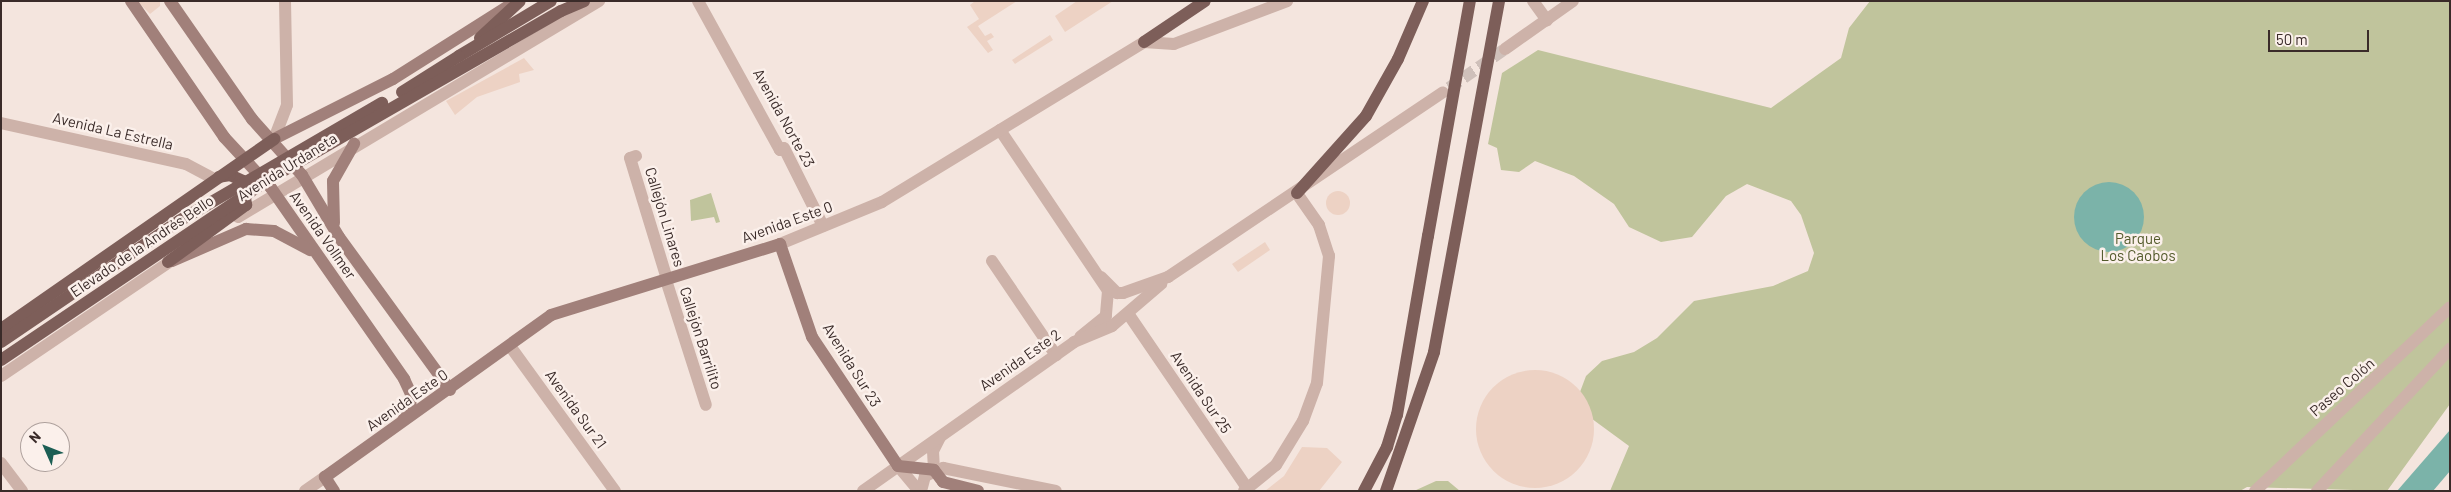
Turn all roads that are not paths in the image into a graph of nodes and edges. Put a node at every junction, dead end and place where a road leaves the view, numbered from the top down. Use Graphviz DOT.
graph roads {
  1 [pos="131,1"];
  2 [pos="170,1"];
  3 [pos="285,1"];
  4 [pos="515,1"];
  5 [pos="520,1"];
  6 [pos="551,1"];
  7 [pos="584,1"];
  8 [pos="599,1"];
  9 [pos="698,1"];
  10 [pos="1190,1"];
  11 [pos="1204,1"];
  12 [pos="1287,1"];
  13 [pos="1423,1"];
  14 [pos="1470,1"];
  15 [pos="1499,1"];
  16 [pos="1533,1"];
  17 [pos="1573,1"];
  18 [pos="1547,20"];
  19 [pos="1144,42"];
  20 [pos="1505,49"];
  21 [pos="459,56"];
  22 [pos="1443,92"];
  23 [pos="1,123"];
  24 [pos="1000,130"];
  25 [pos="274,139"];
  26 [pos="354,144"];
  27 [pos="245,159"];
  28 [pos="635,161"];
  29 [pos="302,175"];
  30 [pos="214,179"];
  31 [pos="274,193"];
  32 [pos="1297,193"];
  33 [pos="823,226"];
  34 [pos="340,237"];
  35 [pos="780,244"];
  36 [pos="314,253"];
  37 [pos="992,261"];
  38 [pos="168,262"];
  39 [pos="1101,277"];
  40 [pos="1168,277"];
  41 [pos="667,280"];
  42 [pos="2450,307"];
  43 [pos="1129,315"];
  44 [pos="1,329"];
  45 [pos="1,342"];
  46 [pos="1074,342"];
  47 [pos="510,346"];
  48 [pos="2450,349"];
  49 [pos="1056,355"];
  50 [pos="1,360"];
  51 [pos="1,376"];
  52 [pos="450,390"];
  53 [pos="706,405"];
  54 [pos="402,422"];
  55 [pos="940,437"];
  56 [pos="1,463"];
  57 [pos="898,466"];
  58 [pos="934,470"];
  59 [pos="325,477"];
  60 [pos="1245,490"];
  61 [pos="22,491"];
  62 [pos="305,491"];
  63 [pos="334,491"];
  64 [pos="615,491"];
  65 [pos="863,491"];
  66 [pos="920,491"];
  67 [pos="978,491"];
  68 [pos="1056,491"];
  69 [pos="1364,491"];
  70 [pos="1386,491"];
  71 [pos="2255,491"];
  72 [pos="2317,491"];
  1 -- 27 [label="main road, Avenida Vollmer"];
  2 -- 25 [label="main road, Avenida Vollmer"];
  3 -- 25 [label="street"];
  4 -- 25 [label="main road, Avenida Urdaneta"];
  5 -- 21 [label="main road"];
  6 -- 21 [label="main road"];
  7 -- 50 [label="main road, Elevado de la Andrés Bello, bridge"];
  8 -- 26 [label="street, Avenida Urdaneta"];
  9 -- 33 [label="street, Avenida Norte 23"];
  10 -- 19 [label="main road"];
  11 -- 19 [label="main road"];
  12 -- 19 [label="street"];
  13 -- 32 [label="main road"];
  14 -- 69 [label="main road, bridge"];
  15 -- 70 [label="main road, bridge"];
  16 -- 18 [label="street"];
  17 -- 18 [label="street"];
  18 -- 20 [label="street"];
  19 -- 24 [label="street, Avenida Este 0"];
  21 -- 45 [label="main road, Elevado de la Andrés Bello, bridge"];
  22 -- 32 [label="street"];
  23 -- 30 [label="street, Avenida La Estrella"];
  24 -- 33 [label="street, Avenida Este 0"];
  24 -- 39 [label="street"];
  25 -- 27 [label="main road, Avenida Urdaneta"];
  25 -- 29 [label="main road, Avenida Vollmer"];
  26 -- 29 [label="street, Avenida Urdaneta"];
  26 -- 34 [label="main road"];
  27 -- 30 [label="main road, Avenida Urdaneta"];
  27 -- 31 [label="main road, Avenida Vollmer"];
  28 -- 41 [label="street, Callejón Linares"];
  29 -- 31 [label="street, Avenida Urdaneta"];
  29 -- 34 [label="main road, Avenida Vollmer"];
  30 -- 38 [label="main road"];
  30 -- 44 [label="main road, Avenida Urdaneta"];
  31 -- 36 [label="main road, Avenida Vollmer"];
  31 -- 38 [label="street, Avenida Urdaneta"];
  32 -- 40 [label="street"];
  32 -- 60 [label="street"];
  33 -- 35 [label="street, Avenida Este 0"];
  34 -- 52 [label="main road, Avenida Vollmer"];
  35 -- 41 [label="main road, Avenida Este 0"];
  35 -- 57 [label="main road, Avenida Sur 23"];
  36 -- 38 [label="main road"];
  36 -- 54 [label="main road, Avenida Vollmer"];
  37 -- 49 [label="street"];
  38 -- 51 [label="street, Avenida Urdaneta"];
  39 -- 40 [label="street"];
  39 -- 46 [label="street"];
  40 -- 43 [label="street, Avenida Este 2"];
  41 -- 47 [label="main road, Avenida Este 0"];
  41 -- 53 [label="street, Callejón Barrilito"];
  42 -- 71 [label="street, Paseo Colón"];
  43 -- 46 [label="street, Avenida Este 2"];
  43 -- 60 [label="street, Avenida Sur 25"];
  46 -- 49 [label="street, Avenida Este 2"];
  47 -- 52 [label="main road, Avenida Este 0"];
  47 -- 64 [label="street, Avenida Sur 21"];
  48 -- 72 [label="street"];
  49 -- 55 [label="street, Avenida Este 2"];
  52 -- 54 [label="main road, Avenida Este 0"];
  54 -- 59 [label="main road, Avenida Este 0"];
  55 -- 57 [label="street, Avenida Este 2"];
  55 -- 58 [label="street"];
  56 -- 61 [label="street"];
  57 -- 58 [label="main road"];
  57 -- 65 [label="street, Avenida Este 2"];
  57 -- 66 [label="street, Avenida Sur 23"];
  58 -- 66 [label="street"];
  58 -- 67 [label="main road"];
  58 -- 68 [label="street"];
  59 -- 62 [label="street, Avenida Este 0"];
  59 -- 63 [label="main road"];
}
